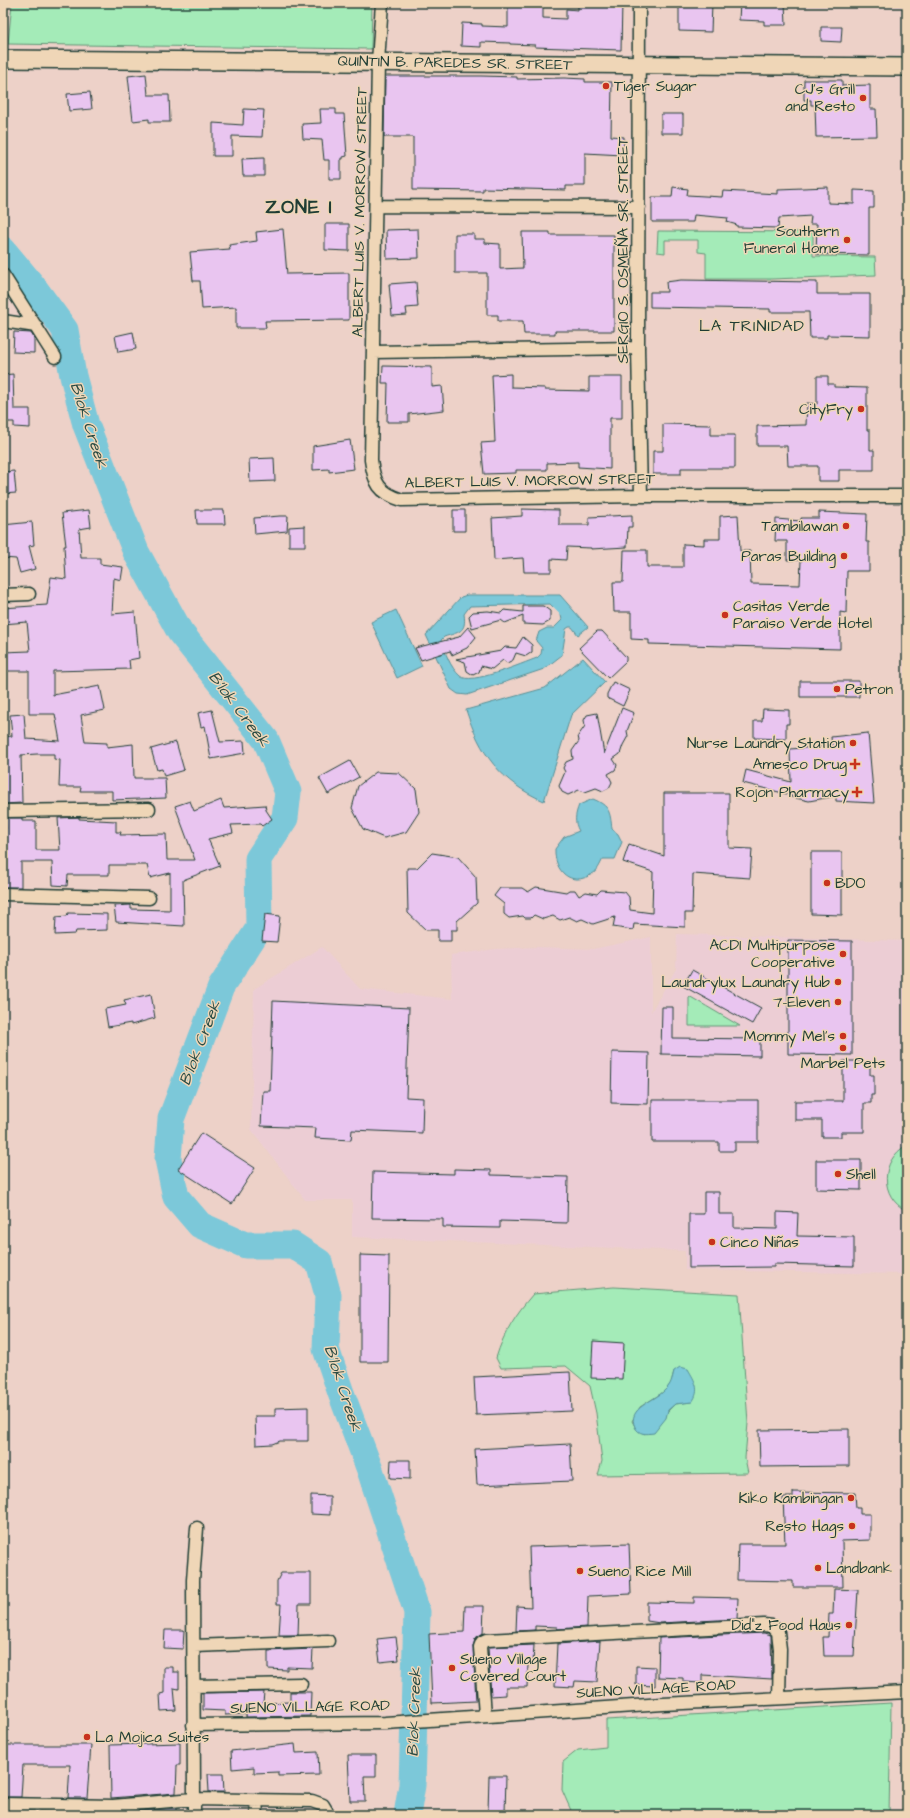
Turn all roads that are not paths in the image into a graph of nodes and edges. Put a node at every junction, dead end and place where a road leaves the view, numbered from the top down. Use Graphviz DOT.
graph roads {
  1 [pos="382,3"];
  2 [pos="639,3"];
  3 [pos="3,59"];
  4 [pos="378,62"];
  5 [pos="639,65"];
  6 [pos="907,67"];
  7 [pos="376,206"];
  8 [pos="639,207"];
  9 [pos="3,275"];
  10 [pos="3,321"];
  11 [pos="36,326"];
  12 [pos="638,348"];
  13 [pos="373,352"];
  14 [pos="55,357"];
  15 [pos="641,496"];
  16 [pos="907,496"];
  17 [pos="29,594"];
  18 [pos="3,595"];
  19 [pos="149,809"];
  20 [pos="3,811"];
  21 [pos="3,894"];
  22 [pos="149,898"];
  23 [pos="197,1528"];
  24 [pos="328,1641"];
  25 [pos="194,1646"];
  26 [pos="301,1684"];
  27 [pos="194,1686"];
  28 [pos="907,1692"];
  29 [pos="779,1698"];
  30 [pos="485,1715"];
  31 [pos="193,1725"];
  32 [pos="194,1799"];
  33 [pos="256,1800"];
  34 [pos="3,1804"];
  35 [pos="44,1809"];
  36 [pos="113,1810"];
  37 [pos="194,1815"];
  38 [pos="256,1815"];
  39 [pos="329,1815"];
  1 -- 4 [label="street, ALBERT LUIS V. MORROW STREET"];
  2 -- 5 [label="street, SERGIO S. OSMEÑA SR. STREET"];
  3 -- 4 [label="main road, QUINTIN B. PAREDES SR. STREET"];
  4 -- 5 [label="main road, QUINTIN B. PAREDES SR. STREET"];
  4 -- 7 [label="street, ALBERT LUIS V. MORROW STREET"];
  5 -- 6 [label="main road, QUINTIN B. PAREDES SR. STREET"];
  5 -- 8 [label="street, SERGIO S. OSMEÑA SR. STREET"];
  7 -- 8 [label="street"];
  7 -- 13 [label="street, ALBERT LUIS V. MORROW STREET"];
  8 -- 12 [label="street, SERGIO S. OSMEÑA SR. STREET"];
  9 -- 11 [label="street"];
  10 -- 11 [label="street"];
  11 -- 14 [label="street"];
  12 -- 13 [label="street"];
  12 -- 15 [label="street, SERGIO S. OSMEÑA SR. STREET"];
  13 -- 15 [label="street, ALBERT LUIS V. MORROW STREET"];
  15 -- 16 [label="street, ALBERT LUIS V. MORROW STREET"];
  17 -- 18 [label="street"];
  19 -- 20 [label="street"];
  21 -- 22 [label="street"];
  23 -- 25 [label="street"];
  24 -- 25 [label="street"];
  25 -- 27 [label="street"];
  26 -- 27 [label="street"];
  27 -- 31 [label="street"];
  28 -- 29 [label="street, SUENO VILLAGE ROAD"];
  29 -- 30 [label="street, SUENO VILLAGE ROAD"];
  29 -- 30 [label="street"];
  30 -- 31 [label="street, SUENO VILLAGE ROAD"];
  31 -- 32 [label="street"];
  32 -- 33 [label="street"];
  32 -- 36 [label="street"];
  32 -- 37 [label="street"];
  33 -- 38 [label="street"];
  33 -- 39 [label="street"];
  34 -- 35 [label="street"];
  35 -- 36 [label="street"];
}
